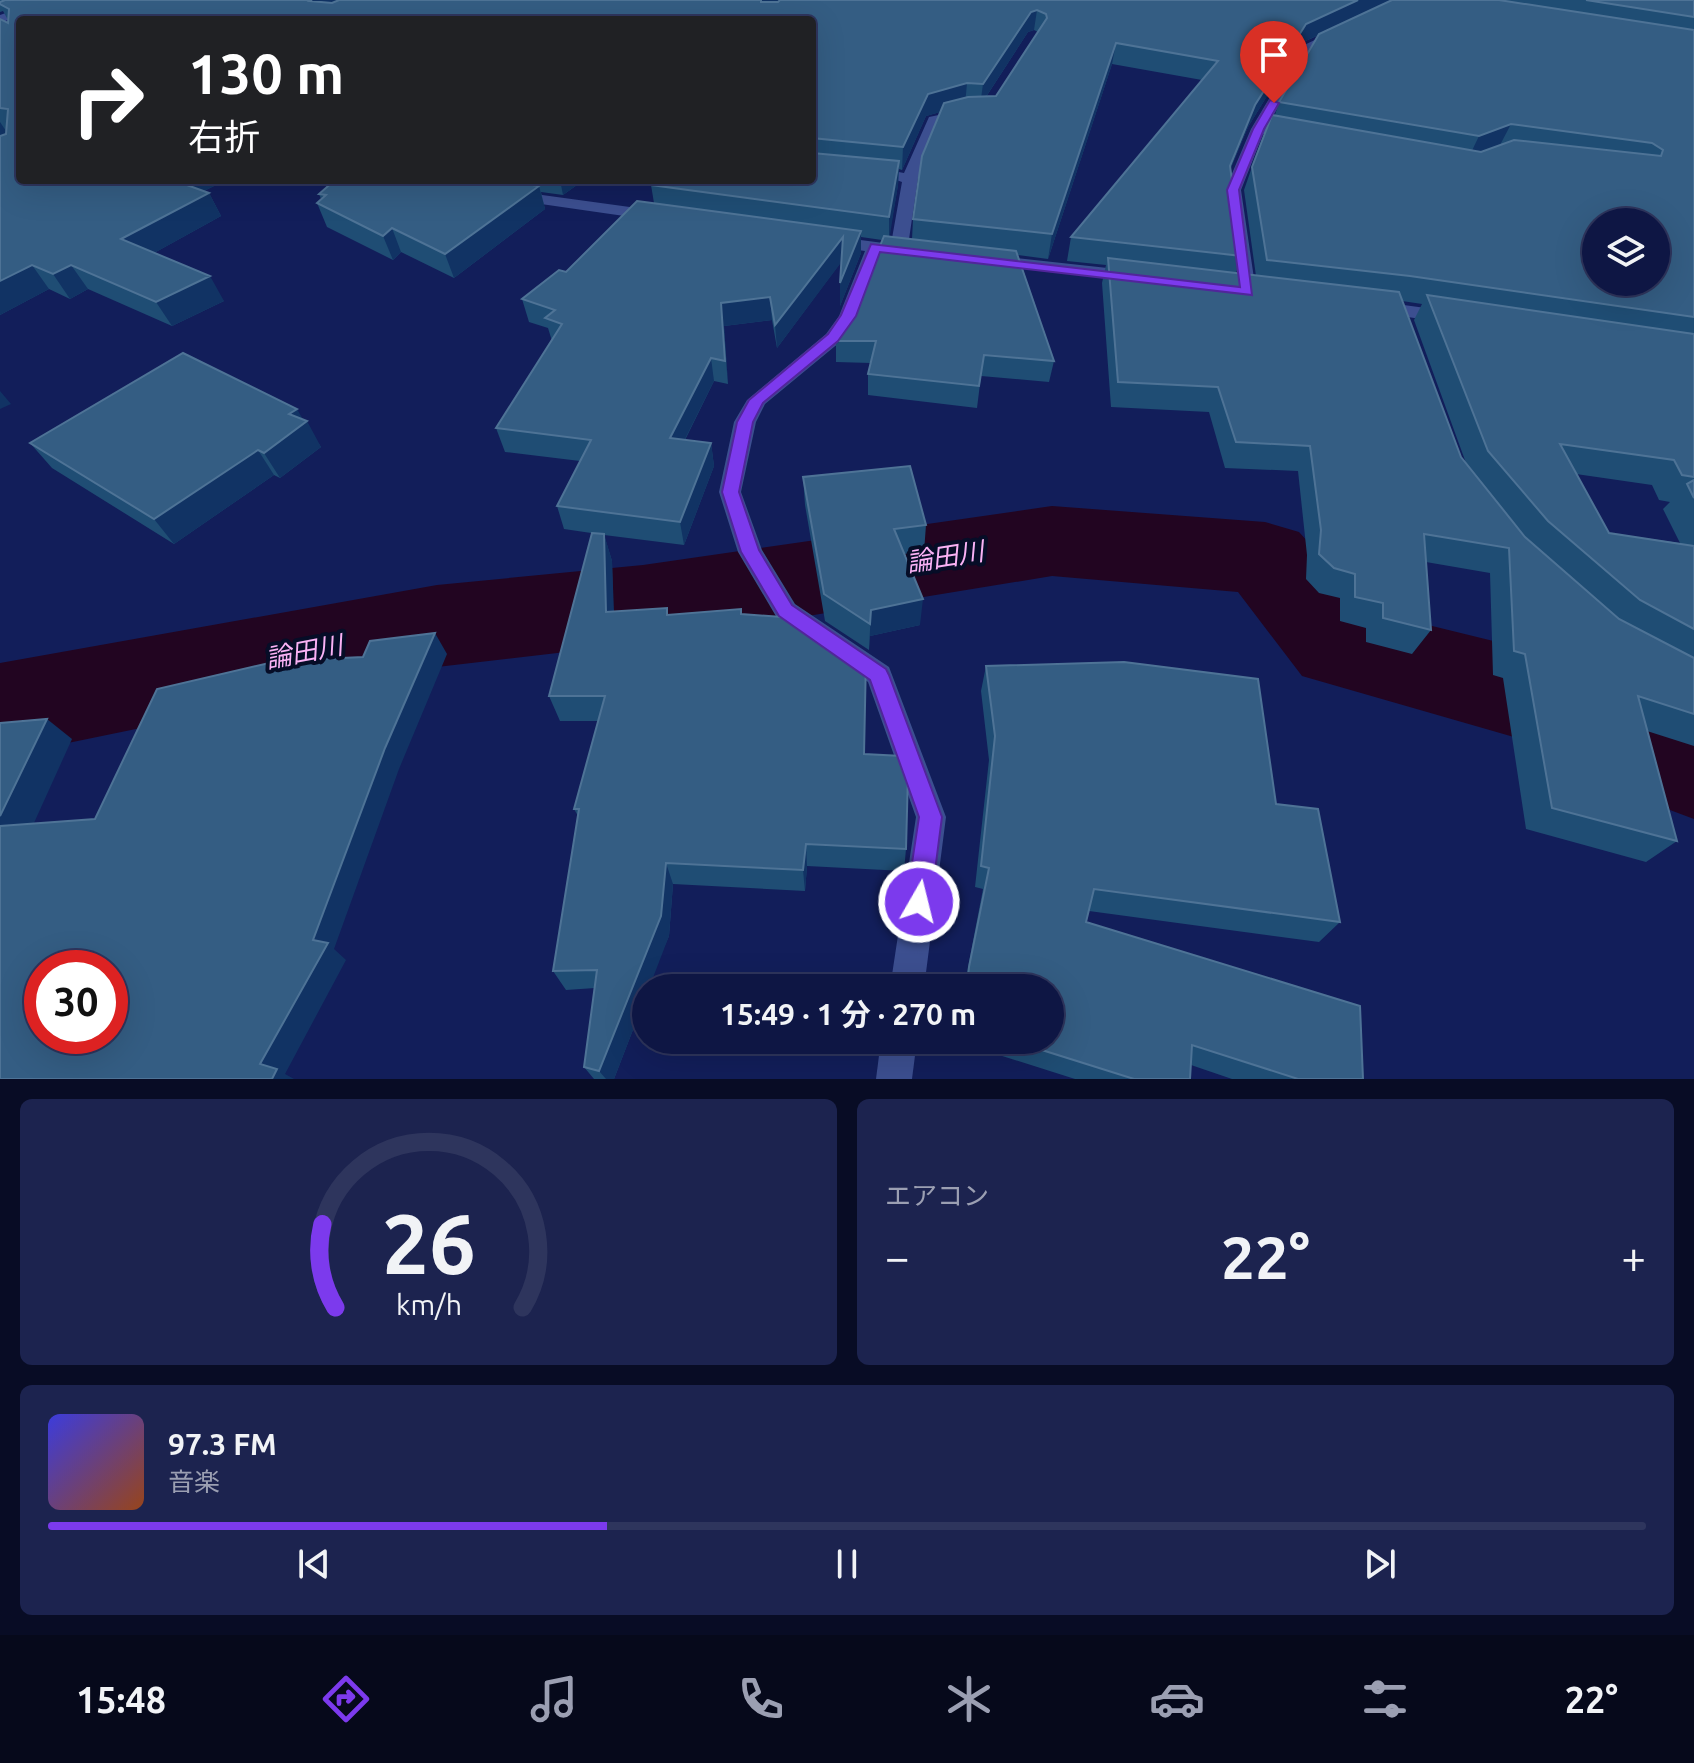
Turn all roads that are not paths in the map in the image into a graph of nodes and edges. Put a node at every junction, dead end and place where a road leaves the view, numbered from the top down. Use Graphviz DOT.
graph roads {
  1 [pos="55,0"];
  2 [pos="0,19"];
  3 [pos="1354,26"];
  4 [pos="986,114"];
  5 [pos="1258,129"];
  6 [pos="1319,140"];
  7 [pos="882,175"];
  8 [pos="910,178"];
  9 [pos="499,194"];
  10 [pos="678,219"];
  11 [pos="815,238"];
  12 [pos="875,247"];
  13 [pos="899,250"];
  14 [pos="929,254"];
  15 [pos="975,259"];
  16 [pos="1157,279"];
  17 [pos="1247,292"];
  18 [pos="1352,304"];
  19 [pos="1397,309"];
  20 [pos="1475,321"];
  21 [pos="1407,338"];
  22 [pos="909,974"];
  23 [pos="897,1054"];
  24 [pos="894,1079"];
  1 -- 2 [label="street"];
  3 -- 5 [label="street"];
  4 -- 8 [label="street"];
  5 -- 6 [label="street"];
  5 -- 17 [label="street"];
  7 -- 8 [label="street"];
  8 -- 13 [label="street"];
  9 -- 10 [label="street"];
  11 -- 12 [label="street"];
  12 -- 13 [label="street"];
  12 -- 22 [label="street"];
  13 -- 14 [label="street"];
  15 -- 16 [label="street"];
  18 -- 19 [label="street"];
  19 -- 20 [label="street"];
  19 -- 21 [label="street"];
  23 -- 24 [label="street"];
}
